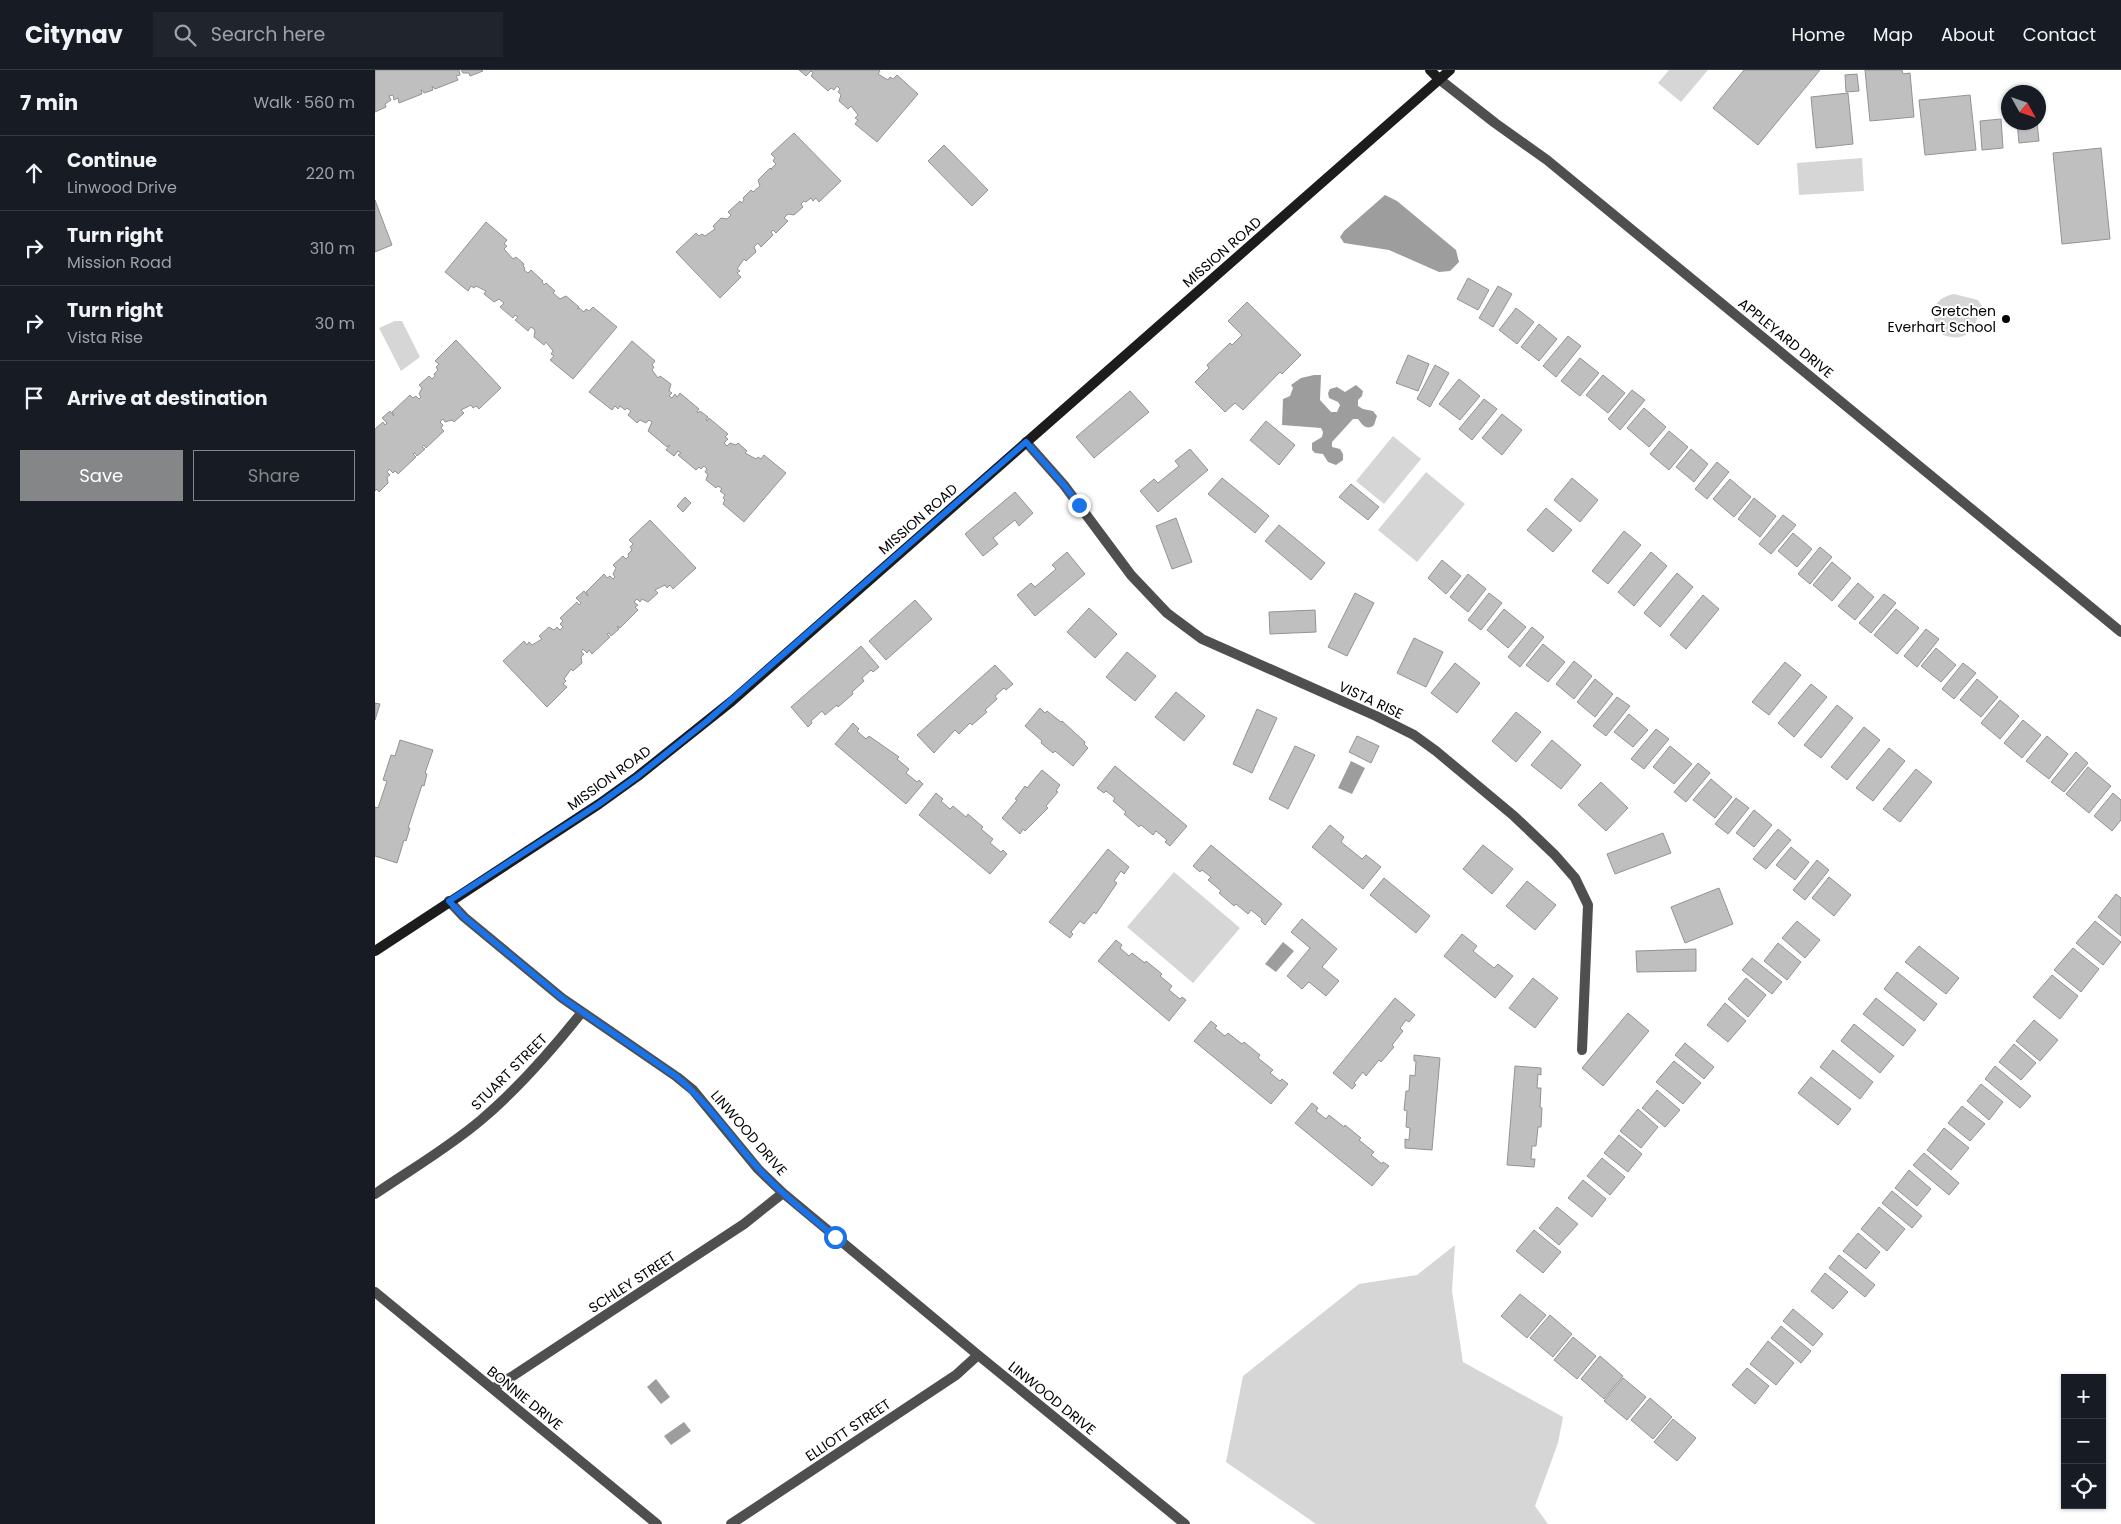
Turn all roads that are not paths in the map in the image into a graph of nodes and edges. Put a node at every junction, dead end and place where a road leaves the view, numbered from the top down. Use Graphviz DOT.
graph roads {
  1 [pos="1430,70"];
  2 [pos="1449,70"];
  3 [pos="1439,79"];
  4 [pos="1026,442"];
  5 [pos="2121,632"];
  6 [pos="449,901"];
  7 [pos="375,952"];
  8 [pos="582,1012"];
  9 [pos="1582,1050"];
  10 [pos="783,1193"];
  11 [pos="375,1194"];
  12 [pos="375,1292"];
  13 [pos="978,1355"];
  14 [pos="493,1389"];
  15 [pos="1180,1522"];
  16 [pos="657,1524"];
  17 [pos="731,1524"];
  1 -- 3 [label="street, APPLEYARD DRIVE"];
  2 -- 3 [label="street, MISSION ROAD"];
  3 -- 4 [label="street, MISSION ROAD"];
  3 -- 5 [label="street, APPLEYARD DRIVE"];
  4 -- 6 [label="street, MISSION ROAD"];
  4 -- 9 [label="street, VISTA RISE"];
  6 -- 7 [label="street, MISSION ROAD"];
  6 -- 8 [label="street, LINWOOD DRIVE"];
  8 -- 10 [label="street, LINWOOD DRIVE"];
  8 -- 11 [label="street, STUART STREET"];
  10 -- 13 [label="street, LINWOOD DRIVE"];
  10 -- 14 [label="street, SCHLEY STREET"];
  12 -- 14 [label="street, BONNIE DRIVE"];
  13 -- 15 [label="street, LINWOOD DRIVE"];
  13 -- 17 [label="street, ELLIOTT STREET"];
  14 -- 16 [label="street, BONNIE DRIVE"];
}
